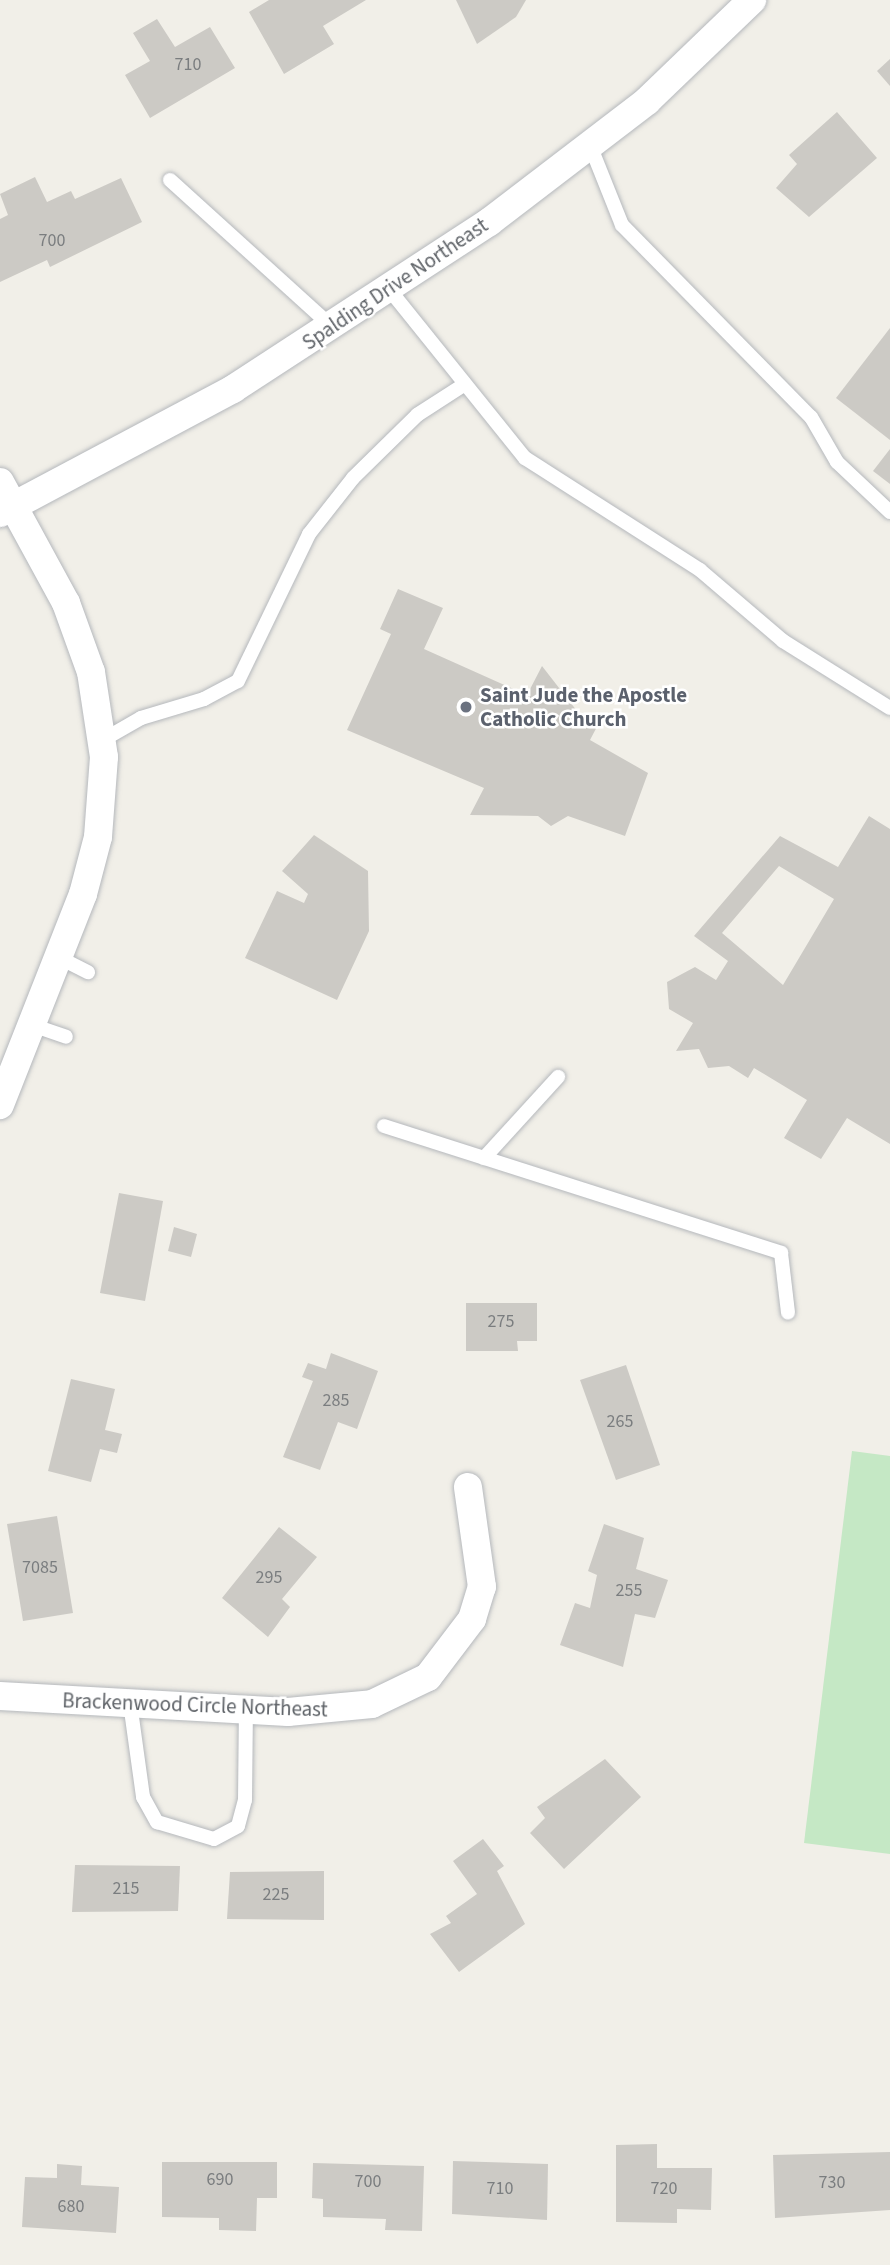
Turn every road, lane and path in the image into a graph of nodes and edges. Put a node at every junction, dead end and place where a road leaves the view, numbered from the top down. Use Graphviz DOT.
graph roads {
  1 [pos="752,0"];
  2 [pos="590,145"];
  3 [pos="170,180"];
  4 [pos="389,289"];
  5 [pos="333,328"];
  6 [pos="465,384"];
  7 [pos="4,500"];
  8 [pos="890,512"];
  9 [pos="890,708"];
  10 [pos="101,741"];
  11 [pos="56,956"];
  12 [pos="88,972"];
  13 [pos="28,1023"];
  14 [pos="66,1037"];
  15 [pos="558,1077"];
  16 [pos="0,1105"];
  17 [pos="384,1126"];
  18 [pos="484,1158"];
  19 [pos="788,1313"];
  20 [pos="468,1487"];
  21 [pos="0,1696"];
  22 [pos="130,1703"];
  23 [pos="246,1709"];
  1 -- 2 [label="street, Spalding Drive Northeast"];
  2 -- 4 [label="street, Spalding Drive Northeast"];
  2 -- 8 [label="lane"];
  3 -- 5 [label="lane"];
  4 -- 5 [label="street, Spalding Drive Northeast"];
  4 -- 6 [label="lane"];
  5 -- 7 [label="street, Spalding Drive Northeast"];
  6 -- 9 [label="lane"];
  6 -- 10 [label="lane"];
  7 -- 10 [label="street"];
  10 -- 11 [label="street"];
  11 -- 12 [label="lane"];
  11 -- 13 [label="street"];
  13 -- 14 [label="lane"];
  13 -- 16 [label="street"];
  15 -- 18 [label="lane"];
  17 -- 18 [label="lane"];
  18 -- 19 [label="lane"];
  20 -- 23 [label="street, Brackenwood Circle Northeast"];
  21 -- 22 [label="street, Brackenwood Circle Northeast"];
  22 -- 23 [label="street, Brackenwood Circle Northeast"];
  22 -- 23 [label="lane"];
}
